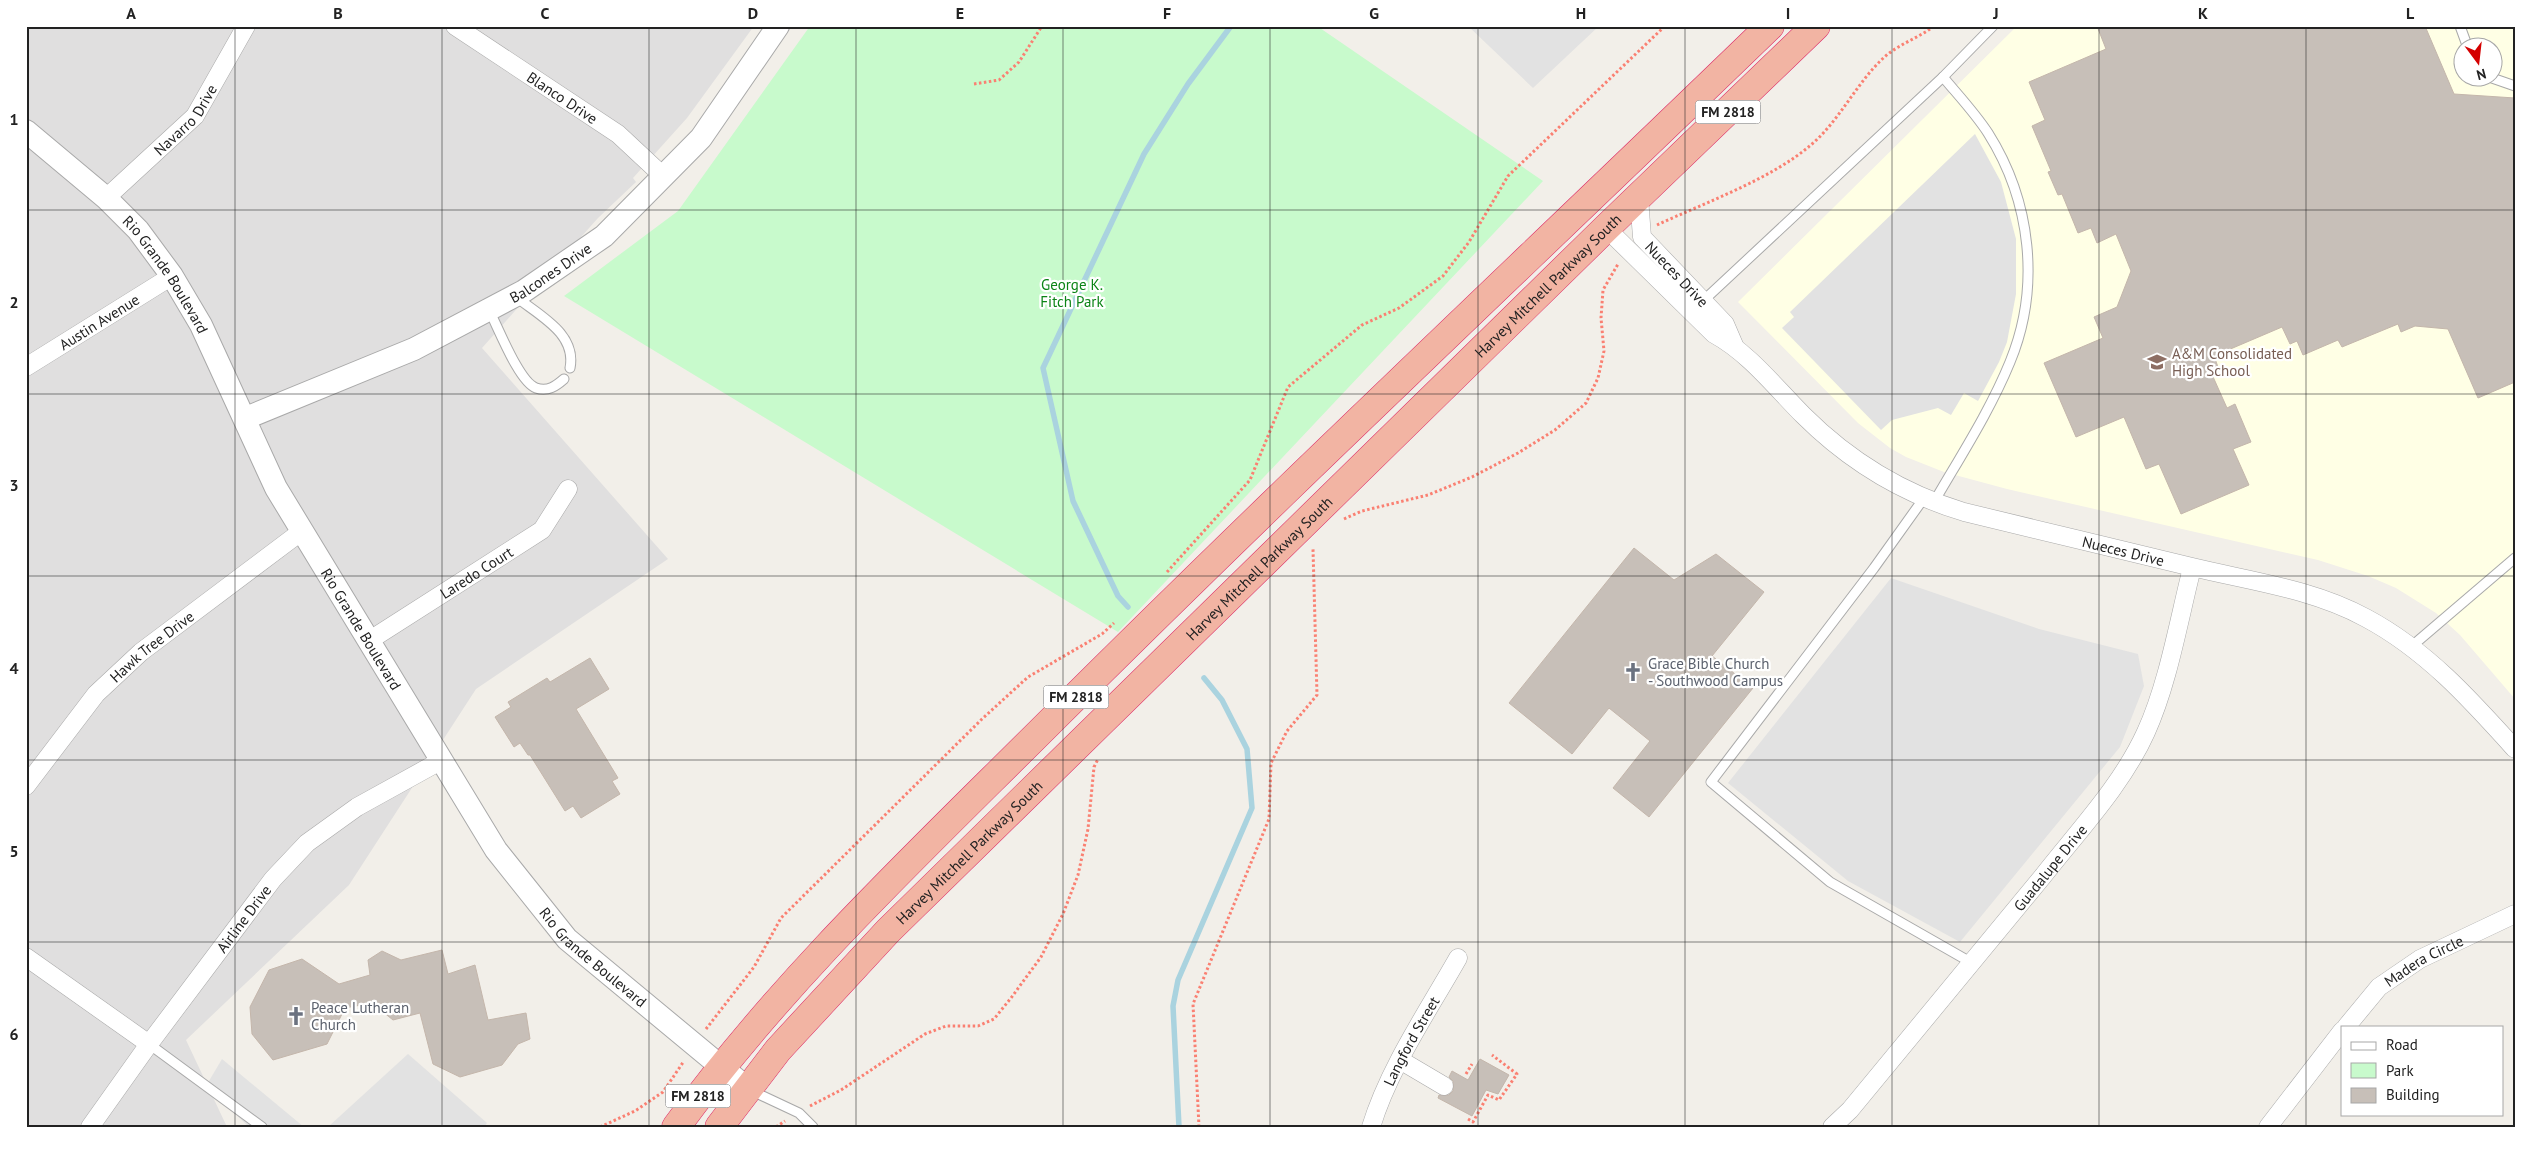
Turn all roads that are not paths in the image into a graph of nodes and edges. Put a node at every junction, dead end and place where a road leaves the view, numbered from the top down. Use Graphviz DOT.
graph roads {
  1 [pos="246,26"];
  2 [pos="455,26"];
  3 [pos="778,26"];
  4 [pos="1770,26"];
  5 [pos="1816,26"];
  6 [pos="1993,26"];
  7 [pos="2460,26"];
  8 [pos="2464,38"];
  9 [pos="1943,77"];
  10 [pos="26,131"];
  11 [pos="663,176"];
  12 [pos="1612,179"];
  13 [pos="106,198"];
  14 [pos="1639,198"];
  15 [pos="1606,228"];
  16 [pos="172,276"];
  17 [pos="514,296"];
  18 [pos="1703,302"];
  19 [pos="489,310"];
  20 [pos="1734,345"];
  21 [pos="26,367"];
  22 [pos="570,368"];
  23 [pos="564,379"];
  24 [pos="246,418"];
  25 [pos="568,489"];
  26 [pos="1929,500"];
  27 [pos="302,531"];
  28 [pos="2515,558"];
  29 [pos="2192,568"];
  30 [pos="370,640"];
  31 [pos="2412,646"];
  32 [pos="2515,749"];
  33 [pos="442,760"];
  34 [pos="26,786"];
  35 [pos="2515,914"];
  36 [pos="26,956"];
  37 [pos="1458,958"];
  38 [pos="1972,963"];
  39 [pos="2347,1026"];
  40 [pos="2341,1032"];
  41 [pos="149,1044"];
  42 [pos="1400,1060"];
  43 [pos="720,1066"];
  44 [pos="1444,1086"];
  45 [pos="748,1089"];
  46 [pos="90,1127"];
  47 [pos="262,1127"];
  48 [pos="676,1127"];
  49 [pos="719,1127"];
  50 [pos="813,1127"];
  51 [pos="1371,1127"];
  52 [pos="1832,1127"];
  53 [pos="2268,1127"];
  1 -- 13 [label="street, Navarro Drive"];
  2 -- 11 [label="street, Blanco Drive"];
  3 -- 11 [label="street, Balcones Drive"];
  4 -- 12 [label="highway, FM 2818"];
  5 -- 14 [label="highway, Harvey Mitchell Parkway South / FM 2818"];
  6 -- 9 [label="lane"];
  7 -- 8 [label="lane"];
  9 -- 18 [label="lane"];
  9 -- 26 [label="lane"];
  10 -- 13 [label="street, Rio Grande Boulevard"];
  11 -- 17 [label="street, Balcones Drive"];
  12 -- 15 [label="highway"];
  12 -- 43 [label="highway, FM 2818"];
  13 -- 16 [label="street, Rio Grande Boulevard"];
  14 -- 15 [label="highway, Harvey Mitchell Parkway South / FM 2818"];
  14 -- 18 [label="street, Nueces Drive"];
  15 -- 20 [label="street, Nueces Drive"];
  15 -- 45 [label="highway, Harvey Mitchell Parkway South / FM 2818"];
  16 -- 21 [label="street, Austin Avenue"];
  16 -- 24 [label="street, Rio Grande Boulevard"];
  17 -- 19 [label="street, Balcones Drive"];
  17 -- 22 [label="lane"];
  18 -- 20 [label="street, Nueces Drive"];
  19 -- 23 [label="lane"];
  19 -- 24 [label="street, Balcones Drive"];
  20 -- 26 [label="street, Nueces Drive"];
  24 -- 27 [label="street, Rio Grande Boulevard"];
  25 -- 30 [label="street, Laredo Court"];
  26 -- 29 [label="street, Nueces Drive"];
  26 -- 38 [label="lane"];
  27 -- 30 [label="street, Rio Grande Boulevard"];
  27 -- 34 [label="street, Hawk Tree Drive"];
  28 -- 31 [label="lane"];
  29 -- 31 [label="street, Nueces Drive"];
  29 -- 38 [label="street, Guadalupe Drive"];
  30 -- 33 [label="street, Rio Grande Boulevard"];
  31 -- 32 [label="street, Nueces Drive"];
  33 -- 41 [label="street, Airline Drive"];
  33 -- 43 [label="street, Rio Grande Boulevard"];
  35 -- 39 [label="street, Madera Circle"];
  36 -- 41 [label="street"];
  37 -- 42 [label="street, Langford Street"];
  38 -- 52 [label="street, Guadalupe Drive"];
  40 -- 53 [label="street"];
  41 -- 46 [label="street, Airline Drive"];
  41 -- 47 [label="lane"];
  42 -- 44 [label="street"];
  42 -- 51 [label="street, Langford Street"];
  43 -- 45 [label="street, Rio Grande Boulevard"];
  43 -- 48 [label="highway, FM 2818"];
  45 -- 49 [label="highway, Harvey Mitchell Parkway South / FM 2818"];
  45 -- 50 [label="lane"];
}
